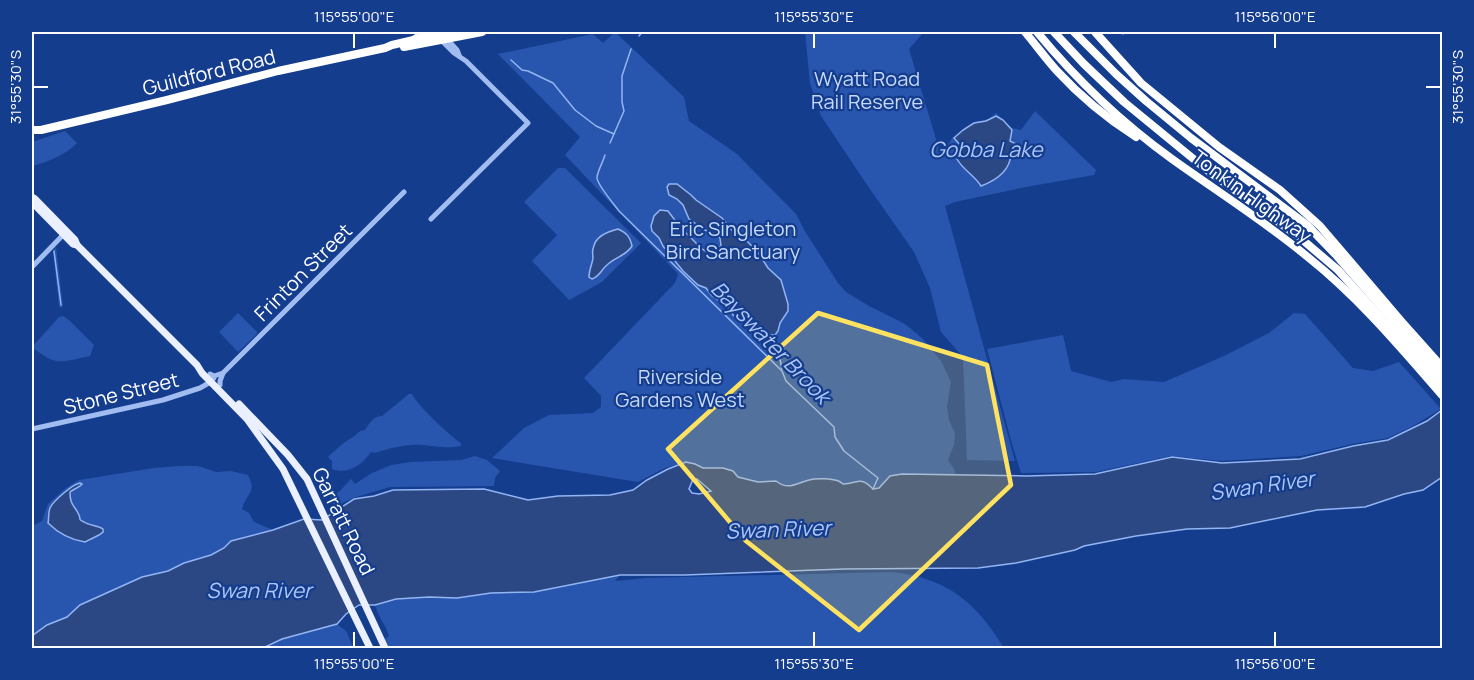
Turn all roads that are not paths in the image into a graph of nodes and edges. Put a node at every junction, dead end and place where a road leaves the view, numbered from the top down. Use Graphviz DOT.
graph roads {
  1 [pos="424,32"];
  2 [pos="482,32"];
  3 [pos="1025,32"];
  4 [pos="1037,32"];
  5 [pos="1054,32"];
  6 [pos="1074,32"];
  7 [pos="1089,32"];
  8 [pos="1095,32"];
  9 [pos="440,34"];
  10 [pos="414,39"];
  11 [pos="385,48"];
  12 [pos="1131,72"];
  13 [pos="32,130"];
  14 [pos="41,130"];
  15 [pos="32,135"];
  16 [pos="1171,158"];
  17 [pos="404,192"];
  18 [pos="32,197"];
  19 [pos="32,202"];
  20 [pos="431,219"];
  21 [pos="63,235"];
  22 [pos="77,245"];
  23 [pos="32,267"];
  24 [pos="1443,367"];
  25 [pos="222,374"];
  26 [pos="1443,376"];
  27 [pos="211,378"];
  28 [pos="220,385"];
  29 [pos="1443,387"];
  30 [pos="1443,395"];
  31 [pos="32,429"];
  32 [pos="370,648"];
  33 [pos="385,648"];
  1 -- 10 [label="main road"];
  2 -- 9 [label="highway, Guildford Road"];
  3 -- 16 [label="highway"];
  4 -- 16 [label="highway, Tonkin Highway"];
  5 -- 29 [label="highway, Tonkin Highway"];
  6 -- 26 [label="highway, Tonkin Highway"];
  7 -- 12 [label="highway"];
  8 -- 12 [label="highway"];
  9 -- 10 [label="highway, Guildford Road"];
  9 -- 11 [label="highway, Guildford Road"];
  9 -- 20 [label="street"];
  10 -- 11 [label="highway, Guildford Road"];
  11 -- 14 [label="highway, Guildford Road"];
  12 -- 24 [label="highway"];
  13 -- 14 [label="highway, Guildford Road"];
  14 -- 15 [label="highway, Guildford Road"];
  16 -- 30 [label="highway, Tonkin Highway"];
  17 -- 25 [label="street, Frinton Street"];
  18 -- 22 [label="main road, Garratt Road"];
  19 -- 21 [label="main road, Garratt Road"];
  21 -- 22 [label="main road, Garratt Road"];
  21 -- 23 [label="street"];
  22 -- 27 [label="main road, Garratt Road"];
  25 -- 27 [label="street"];
  25 -- 28 [label="street"];
  27 -- 28 [label="main road, Garratt Road"];
  27 -- 31 [label="street, Stone Street"];
  27 -- 32 [label="main road, Garratt Road"];
  28 -- 33 [label="main road, Garratt Road"];
}
